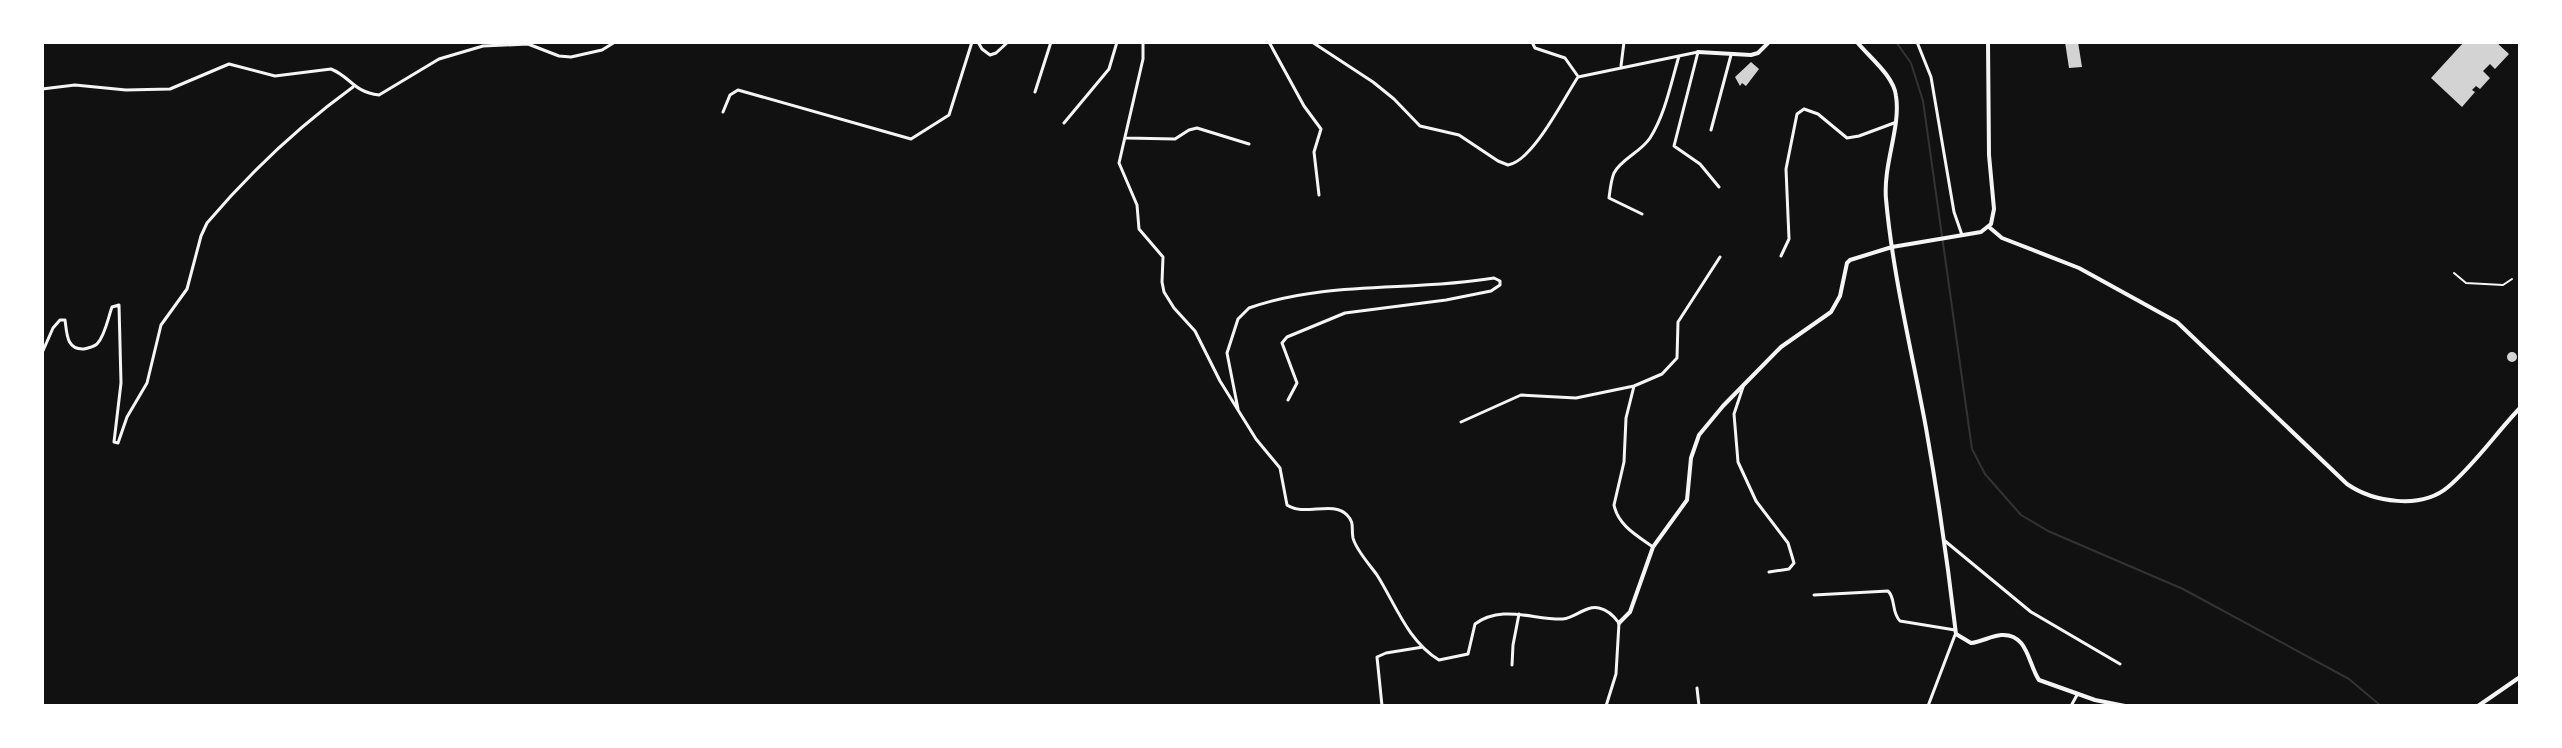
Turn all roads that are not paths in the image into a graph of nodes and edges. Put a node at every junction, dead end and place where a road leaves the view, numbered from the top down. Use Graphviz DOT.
graph roads {
  1 [pos="615,42"];
  2 [pos="972,42"];
  3 [pos="978,42"];
  4 [pos="1008,42"];
  5 [pos="1051,42"];
  6 [pos="1117,42"];
  7 [pos="1143,42"];
  8 [pos="1269,42"];
  9 [pos="1312,42"];
  10 [pos="1532,42"];
  11 [pos="1624,42"];
  12 [pos="1769,42"];
  13 [pos="1857,42"];
  14 [pos="1917,42"];
  15 [pos="1988,42"];
  16 [pos="1698,52"];
  17 [pos="1679,55"];
  18 [pos="1731,55"];
  19 [pos="1621,68"];
  20 [pos="1578,77"];
  21 [pos="353,87"];
  22 [pos="42,89"];
  23 [pos="1035,92"];
  24 [pos="723,112"];
  25 [pos="1064,123"];
  26 [pos="1894,123"];
  27 [pos="1711,130"];
  28 [pos="1126,138"];
  29 [pos="1249,144"];
  30 [pos="1719,187"];
  31 [pos="1319,195"];
  32 [pos="1642,214"];
  33 [pos="1989,227"];
  34 [pos="1962,235"];
  35 [pos="1892,247"];
  36 [pos="1781,256"];
  37 [pos="1720,257"];
  38 [pos="2454,273"];
  39 [pos="2512,279"];
  40 [pos="42,353"];
  41 [pos="1634,386"];
  42 [pos="1743,387"];
  43 [pos="1288,400"];
  44 [pos="2520,408"];
  45 [pos="1238,409"];
  46 [pos="1461,422"];
  47 [pos="1942,538"];
  48 [pos="1653,547"];
  49 [pos="1769,572"];
  50 [pos="1814,595"];
  51 [pos="1519,614"];
  52 [pos="1619,623"];
  53 [pos="1956,632"];
  54 [pos="1423,647"];
  55 [pos="2120,664"];
  56 [pos="1512,665"];
  57 [pos="2520,677"];
  58 [pos="1697,688"];
  59 [pos="2078,693"];
  60 [pos="2094,703"];
  61 [pos="1607,705"];
  62 [pos="1382,706"];
  63 [pos="1699,706"];
  64 [pos="1928,706"];
  65 [pos="2071,706"];
  66 [pos="2125,706"];
  67 [pos="2478,706"];
  1 -- 21 [label="street"];
  2 -- 24 [label="street"];
  3 -- 4 [label="street"];
  5 -- 23 [label="street"];
  6 -- 25 [label="street"];
  7 -- 28 [label="street"];
  8 -- 31 [label="street"];
  9 -- 20 [label="street"];
  10 -- 20 [label="street"];
  11 -- 19 [label="street"];
  12 -- 18 [label="street"];
  13 -- 26 [label="street"];
  14 -- 34 [label="street"];
  15 -- 33 [label="street"];
  16 -- 17 [label="street"];
  16 -- 18 [label="street"];
  16 -- 30 [label="street"];
  17 -- 19 [label="street"];
  17 -- 32 [label="street"];
  18 -- 27 [label="street"];
  19 -- 20 [label="street"];
  21 -- 22 [label="street"];
  21 -- 40 [label="street"];
  26 -- 35 [label="street"];
  26 -- 36 [label="street"];
  28 -- 29 [label="street"];
  28 -- 45 [label="street"];
  33 -- 34 [label="street"];
  33 -- 44 [label="street"];
  34 -- 35 [label="street"];
  35 -- 42 [label="street"];
  35 -- 47 [label="street"];
  37 -- 41 [label="street"];
  38 -- 39 [label="street"];
  41 -- 46 [label="street"];
  41 -- 48 [label="street"];
  42 -- 48 [label="street"];
  42 -- 49 [label="street"];
  43 -- 45 [label="street"];
  45 -- 54 [label="street"];
  47 -- 53 [label="street"];
  47 -- 55 [label="street"];
  48 -- 52 [label="street"];
  50 -- 53 [label="street"];
  51 -- 52 [label="street"];
  51 -- 54 [label="street"];
  51 -- 56 [label="street"];
  52 -- 61 [label="street"];
  53 -- 59 [label="street"];
  53 -- 64 [label="street"];
  54 -- 62 [label="street"];
  57 -- 67 [label="street"];
  58 -- 63 [label="street"];
  59 -- 60 [label="street"];
  59 -- 65 [label="street"];
  60 -- 66 [label="street"];
}
